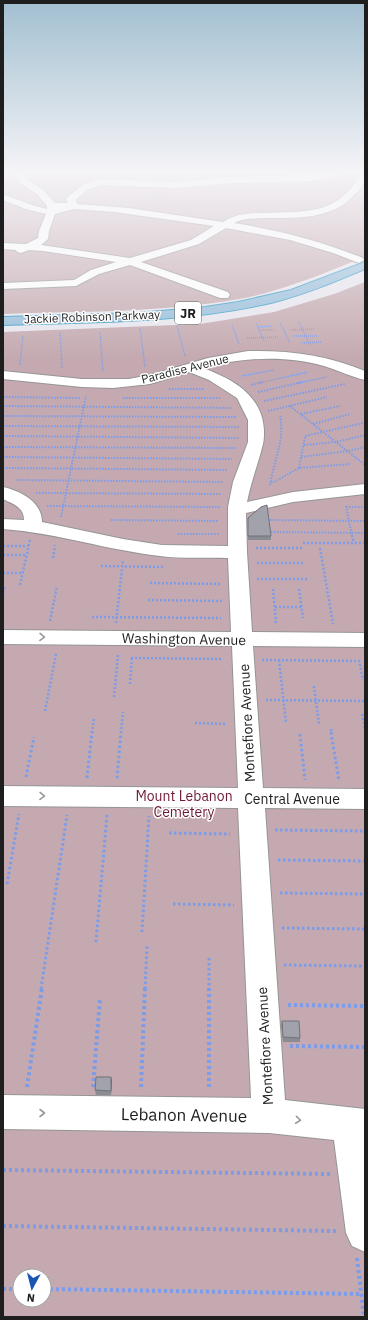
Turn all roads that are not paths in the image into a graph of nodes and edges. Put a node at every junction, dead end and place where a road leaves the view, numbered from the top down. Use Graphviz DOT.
graph roads {
  1 [pos="42,236"];
  2 [pos="206,236"];
  3 [pos="283,236"];
  4 [pos="3,246"];
  5 [pos="21,250"];
  6 [pos="72,252"];
  7 [pos="3,253"];
  8 [pos="27,260"];
  9 [pos="58,260"];
  10 [pos="129,261"];
  11 [pos="362,262"];
  12 [pos="365,274"];
  13 [pos="3,286"];
  14 [pos="224,294"];
  15 [pos="3,321"];
  16 [pos="3,327"];
  17 [pos="192,367"];
  18 [pos="3,374"];
  19 [pos="357,377"];
  20 [pos="6,488"];
  21 [pos="365,489"];
  22 [pos="243,493"];
  23 [pos="3,524"];
  24 [pos="32,526"];
  25 [pos="3,637"];
  26 [pos="352,640"];
  27 [pos="13,796"];
  28 [pos="250,798"];
  29 [pos="353,799"];
  30 [pos="13,1112"];
  31 [pos="269,1116"];
  32 [pos="357,1126"];
  33 [pos="364,1232"];
  1 -- 5 [label="lane"];
  2 -- 10 [label="lane"];
  3 -- 11 [label="lane"];
  4 -- 5 [label="lane"];
  5 -- 6 [label="lane"];
  5 -- 7 [label="lane"];
  5 -- 8 [label="lane"];
  6 -- 9 [label="lane"];
  6 -- 10 [label="lane"];
  10 -- 13 [label="lane"];
  10 -- 14 [label="lane"];
  11 -- 15 [label="highway, Jackie Robinson Parkway / JR"];
  12 -- 16 [label="highway, Jackie Robinson Parkway / JR"];
  17 -- 18 [label="lane, Paradise Avenue"];
  17 -- 19 [label="lane, Paradise Avenue"];
  17 -- 22 [label="lane"];
  20 -- 24 [label="lane"];
  21 -- 22 [label="lane"];
  22 -- 24 [label="lane"];
  25 -- 22 [label="lane, Washington Avenue, one-way"];
  22 -- 26 [label="lane, Washington Avenue"];
  22 -- 28 [label="lane, Montefiore Avenue"];
  23 -- 24 [label="lane"];
  27 -- 28 [label="lane, Central Avenue, one-way"];
  28 -- 29 [label="lane, Central Avenue"];
  28 -- 31 [label="lane, Montefiore Avenue"];
  30 -- 31 [label="lane, Lebanon Avenue, one-way"];
  31 -- 32 [label="lane, Lebanon Avenue, one-way"];
  32 -- 33 [label="lane"];
}
